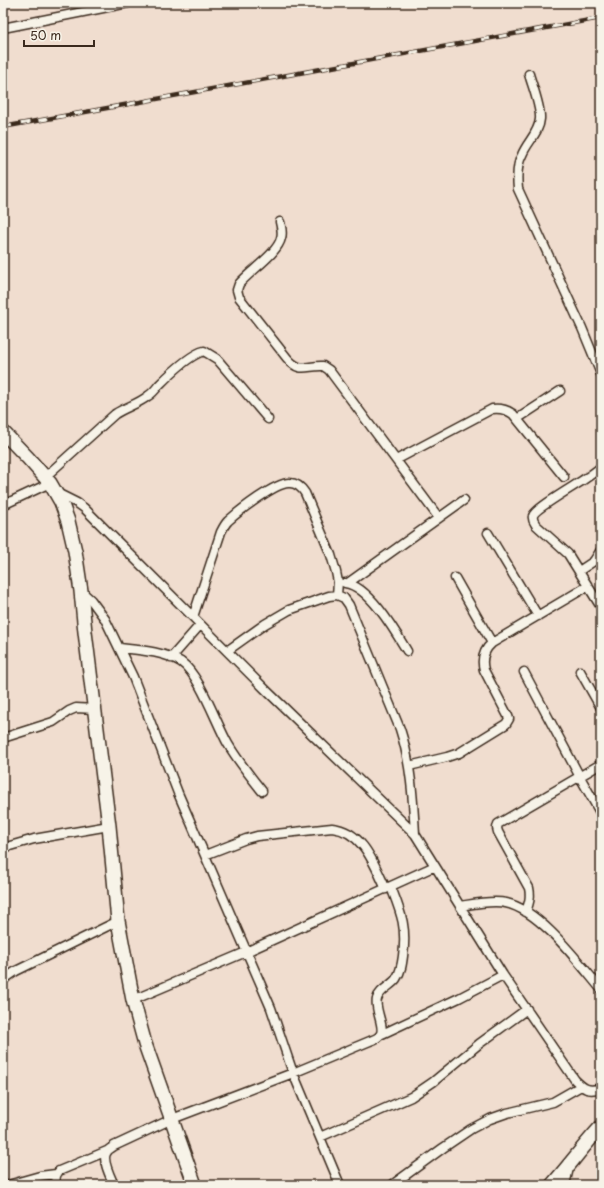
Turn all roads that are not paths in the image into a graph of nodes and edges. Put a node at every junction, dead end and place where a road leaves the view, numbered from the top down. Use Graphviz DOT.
graph roads {
  1 [pos="128,3"];
  2 [pos="3,28"];
  3 [pos="529,74"];
  4 [pos="280,222"];
  5 [pos="601,374"];
  6 [pos="560,391"];
  7 [pos="268,419"];
  8 [pos="517,419"];
  9 [pos="3,432"];
  10 [pos="396,460"];
  11 [pos="601,467"];
  12 [pos="564,477"];
  13 [pos="50,484"];
  14 [pos="464,500"];
  15 [pos="3,505"];
  16 [pos="440,518"];
  17 [pos="488,533"];
  18 [pos="601,550"];
  19 [pos="579,571"];
  20 [pos="456,578"];
  21 [pos="338,582"];
  22 [pos="348,583"];
  23 [pos="588,586"];
  24 [pos="81,591"];
  25 [pos="337,595"];
  26 [pos="601,607"];
  27 [pos="538,616"];
  28 [pos="193,617"];
  29 [pos="200,625"];
  30 [pos="492,643"];
  31 [pos="119,648"];
  32 [pos="226,651"];
  33 [pos="407,651"];
  34 [pos="171,658"];
  35 [pos="580,671"];
  36 [pos="524,672"];
  37 [pos="601,708"];
  38 [pos="95,709"];
  39 [pos="3,738"];
  40 [pos="601,764"];
  41 [pos="409,766"];
  42 [pos="580,777"];
  43 [pos="262,791"];
  44 [pos="601,814"];
  45 [pos="109,826"];
  46 [pos="415,834"];
  47 [pos="3,848"];
  48 [pos="205,855"];
  49 [pos="435,866"];
  50 [pos="388,888"];
  51 [pos="460,906"];
  52 [pos="526,912"];
  53 [pos="118,921"];
  54 [pos="246,952"];
  55 [pos="503,975"];
  56 [pos="3,980"];
  57 [pos="601,989"];
  58 [pos="133,1000"];
  59 [pos="527,1009"];
  60 [pos="380,1035"];
  61 [pos="293,1073"];
  62 [pos="581,1086"];
  63 [pos="601,1088"];
  64 [pos="172,1120"];
  65 [pos="601,1127"];
  66 [pos="320,1137"];
  67 [pos="107,1151"];
  68 [pos="569,1166"];
  69 [pos="56,1174"];
  70 [pos="8,1185"];
  71 [pos="56,1185"];
  72 [pos="114,1185"];
  73 [pos="195,1185"];
  74 [pos="340,1185"];
  75 [pos="392,1185"];
  76 [pos="552,1185"];
  77 [pos="565,1185"];
  1 -- 2 [label="street"];
  3 -- 5 [label="street"];
  4 -- 10 [label="street"];
  6 -- 8 [label="street"];
  7 -- 13 [label="street"];
  8 -- 10 [label="street"];
  8 -- 12 [label="street"];
  9 -- 13 [label="main road"];
  10 -- 16 [label="street"];
  11 -- 19 [label="street"];
  13 -- 15 [label="street"];
  13 -- 24 [label="main road"];
  13 -- 28 [label="street"];
  14 -- 16 [label="street"];
  16 -- 22 [label="street"];
  17 -- 27 [label="street"];
  18 -- 19 [label="street"];
  19 -- 23 [label="street"];
  20 -- 30 [label="street"];
  21 -- 22 [label="street"];
  21 -- 25 [label="street"];
  21 -- 28 [label="street"];
  22 -- 33 [label="street"];
  23 -- 26 [label="street"];
  23 -- 27 [label="street"];
  24 -- 31 [label="street"];
  24 -- 38 [label="main road"];
  25 -- 32 [label="street"];
  25 -- 41 [label="street"];
  27 -- 30 [label="street"];
  28 -- 29 [label="street"];
  29 -- 32 [label="street"];
  29 -- 34 [label="street"];
  30 -- 41 [label="street"];
  31 -- 34 [label="street"];
  31 -- 48 [label="street"];
  32 -- 46 [label="street"];
  34 -- 43 [label="street"];
  35 -- 37 [label="street"];
  36 -- 42 [label="street"];
  38 -- 39 [label="street"];
  38 -- 45 [label="main road"];
  40 -- 42 [label="street"];
  41 -- 46 [label="street"];
  42 -- 44 [label="street"];
  42 -- 52 [label="street"];
  45 -- 47 [label="street"];
  45 -- 53 [label="main road"];
  46 -- 49 [label="street"];
  48 -- 50 [label="street"];
  48 -- 54 [label="street"];
  49 -- 50 [label="street"];
  49 -- 51 [label="street"];
  50 -- 54 [label="street"];
  50 -- 60 [label="street"];
  51 -- 52 [label="street"];
  51 -- 55 [label="street"];
  52 -- 57 [label="street"];
  53 -- 56 [label="street"];
  53 -- 58 [label="main road"];
  54 -- 58 [label="street"];
  54 -- 61 [label="street"];
  55 -- 59 [label="street"];
  55 -- 60 [label="street"];
  58 -- 64 [label="main road"];
  59 -- 62 [label="street"];
  59 -- 66 [label="street"];
  60 -- 61 [label="street"];
  61 -- 64 [label="street"];
  61 -- 66 [label="street"];
  62 -- 63 [label="street"];
  62 -- 75 [label="street"];
  64 -- 67 [label="street"];
  64 -- 73 [label="main road"];
  65 -- 68 [label="main road"];
  66 -- 74 [label="street"];
  67 -- 69 [label="street"];
  67 -- 72 [label="street"];
  68 -- 76 [label="main road"];
  68 -- 77 [label="street"];
  69 -- 70 [label="street"];
  69 -- 71 [label="street"];
}
